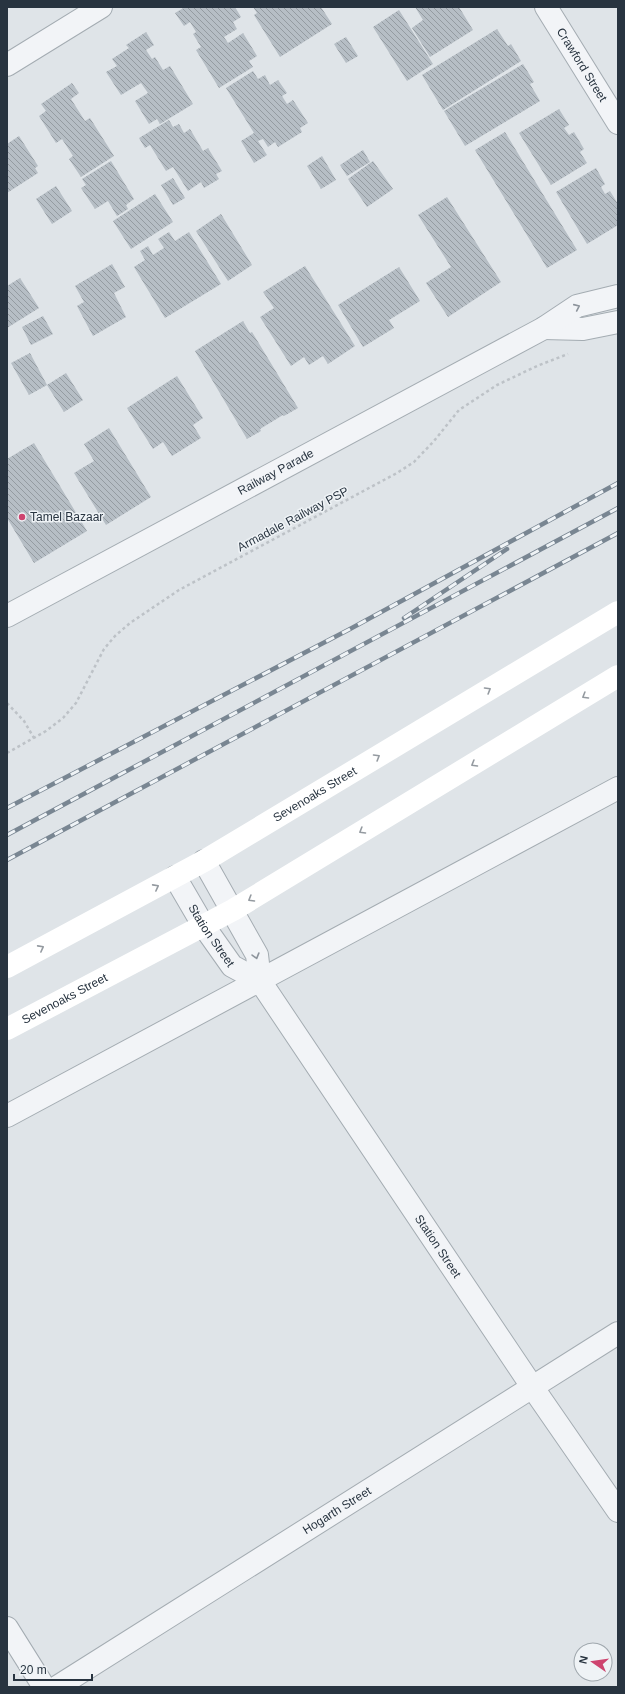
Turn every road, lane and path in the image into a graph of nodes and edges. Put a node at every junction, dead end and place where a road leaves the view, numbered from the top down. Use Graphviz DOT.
graph roads {
  1 [pos="101,7"];
  2 [pos="546,7"];
  3 [pos="7,65"];
  4 [pos="618,123"];
  5 [pos="618,296"];
  6 [pos="618,322"];
  7 [pos="544,328"];
  8 [pos="570,354"];
  9 [pos="618,612"];
  10 [pos="7,616"];
  11 [pos="618,676"];
  12 [pos="7,703"];
  13 [pos="34,738"];
  14 [pos="7,753"];
  15 [pos="618,788"];
  16 [pos="204,861"];
  17 [pos="175,877"];
  18 [pos="233,910"];
  19 [pos="203,925"];
  20 [pos="7,967"];
  21 [pos="260,982"];
  22 [pos="7,1029"];
  23 [pos="7,1116"];
  24 [pos="618,1333"];
  25 [pos="533,1388"];
  26 [pos="618,1511"];
  27 [pos="7,1628"];
  28 [pos="44,1687"];
  29 [pos="56,1687"];
  1 -- 3 [label="street"];
  2 -- 4 [label="street, Crawford Street"];
  7 -- 5 [label="street, Railway Parade, one-way"];
  6 -- 7 [label="street, Railway Parade"];
  7 -- 10 [label="street, Railway Parade"];
  8 -- 13 [label="path, Armadale Railway PSP"];
  16 -- 9 [label="main road, Sevenoaks Street, one-way"];
  11 -- 18 [label="main road, Sevenoaks Street, one-way"];
  12 -- 13 [label="path"];
  13 -- 14 [label="path, Armadale Railway PSP"];
  15 -- 21 [label="street"];
  16 -- 17 [label="main road, Sevenoaks Street"];
  16 -- 18 [label="street, Station Street"];
  17 -- 19 [label="street, Station Street"];
  20 -- 17 [label="main road, Sevenoaks Street, one-way"];
  18 -- 19 [label="main road, Sevenoaks Street"];
  18 -- 21 [label="street, Station Street, one-way"];
  19 -- 21 [label="street, Station Street"];
  19 -- 22 [label="main road, Sevenoaks Street"];
  21 -- 23 [label="street"];
  21 -- 25 [label="street, Station Street"];
  24 -- 25 [label="street, Hogarth Street"];
  25 -- 26 [label="street, Station Street"];
  25 -- 29 [label="street, Hogarth Street"];
  27 -- 28 [label="street"];
}
